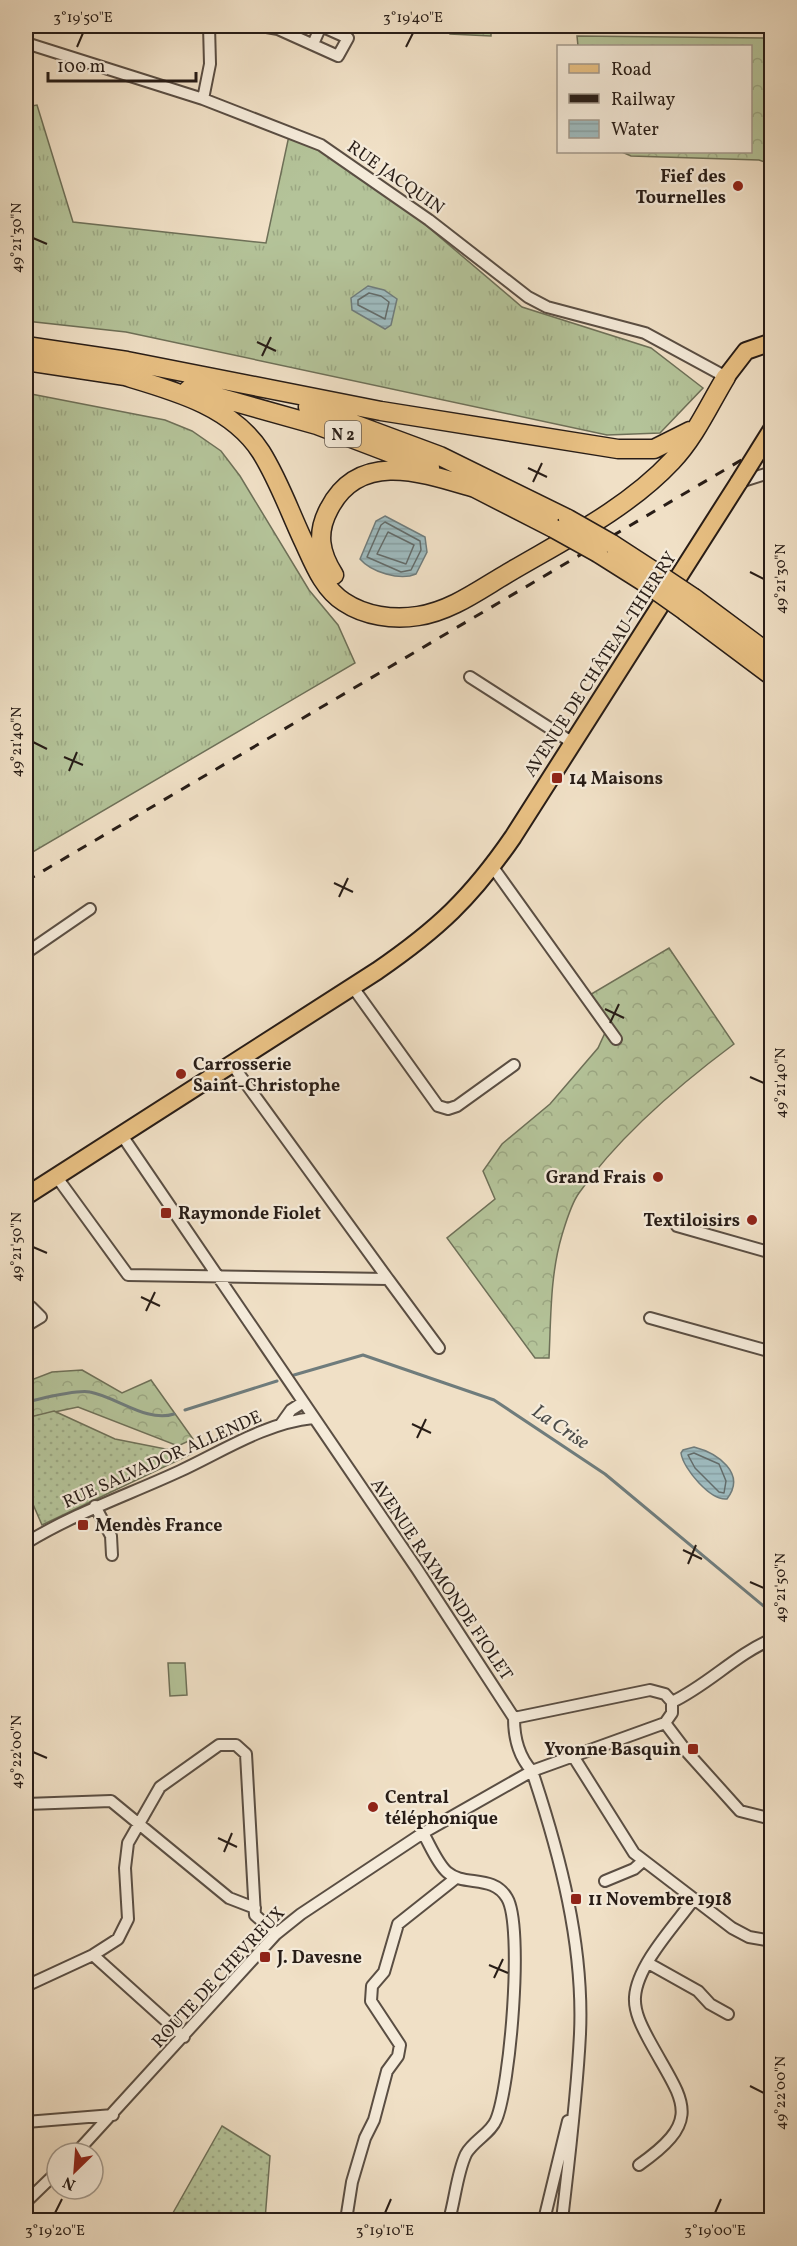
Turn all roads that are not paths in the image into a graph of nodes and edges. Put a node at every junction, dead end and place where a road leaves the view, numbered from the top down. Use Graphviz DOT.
graph roads {
  1 [pos="186,26"];
  2 [pos="209,26"];
  3 [pos="261,26"];
  4 [pos="134,27"];
  5 [pos="26,43"];
  6 [pos="313,44"];
  7 [pos="203,99"];
  8 [pos="26,346"];
  9 [pos="768,346"];
  10 [pos="26,361"];
  11 [pos="121,375"];
  12 [pos="206,377"];
  13 [pos="726,377"];
  14 [pos="703,417"];
  15 [pos="771,429"];
  16 [pos="690,431"];
  17 [pos="753,459"];
  18 [pos="771,471"];
  19 [pos="740,482"];
  20 [pos="478,489"];
  21 [pos="560,523"];
  22 [pos="690,604"];
  23 [pos="771,656"];
  24 [pos="471,676"];
  25 [pos="771,676"];
  26 [pos="573,743"];
  27 [pos="492,866"];
  28 [pos="90,909"];
  29 [pos="26,953"];
  30 [pos="352,986"];
  31 [pos="616,1039"];
  32 [pos="231,1064"];
  33 [pos="514,1065"];
  34 [pos="121,1134"];
  35 [pos="56,1176"];
  36 [pos="27,1192"];
  37 [pos="677,1226"];
  38 [pos="771,1253"];
  39 [pos="219,1276"];
  40 [pos="387,1279"];
  41 [pos="31,1307"];
  42 [pos="650,1318"];
  43 [pos="26,1326"];
  44 [pos="439,1348"];
  45 [pos="771,1352"];
  46 [pos="302,1403"];
  47 [pos="313,1418"];
  48 [pos="281,1424"];
  49 [pos="95,1506"];
  50 [pos="26,1543"];
  51 [pos="112,1556"];
  52 [pos="771,1639"];
  53 [pos="672,1702"];
  54 [pos="514,1718"];
  55 [pos="665,1723"];
  56 [pos="573,1756"];
  57 [pos="532,1771"];
  58 [pos="26,1804"];
  59 [pos="771,1819"];
  60 [pos="138,1823"];
  61 [pos="423,1833"];
  62 [pos="643,1861"];
  63 [pos="456,1878"];
  64 [pos="605,1881"];
  65 [pos="694,1899"];
  66 [pos="255,1908"];
  67 [pos="276,1934"];
  68 [pos="771,1941"];
  69 [pos="93,1955"];
  70 [pos="648,1963"];
  71 [pos="26,1986"];
  72 [pos="728,2014"];
  73 [pos="184,2037"];
  74 [pos="573,2100"];
  75 [pos="113,2115"];
  76 [pos="26,2122"];
  77 [pos="88,2141"];
  78 [pos="639,2165"];
  79 [pos="45,2184"];
  80 [pos="26,2202"];
  81 [pos="346,2220"];
  82 [pos="449,2220"];
  83 [pos="544,2220"];
  84 [pos="562,2220"];
  1 -- 4 [label="street"];
  2 -- 7 [label="street"];
  3 -- 6 [label="street"];
  5 -- 7 [label="street, RUE JACQUIN"];
  7 -- 13 [label="street, RUE JACQUIN"];
  8 -- 12 [label="highway, N 2"];
  9 -- 13 [label="main road"];
  10 -- 11 [label="highway, N 2"];
  11 -- 14 [label="highway"];
  11 -- 20 [label="highway, N 2"];
  12 -- 16 [label="highway"];
  12 -- 21 [label="highway, N 2"];
  13 -- 14 [label="highway"];
  14 -- 16 [label="highway"];
  15 -- 17 [label="main road, AVENUE DE CHÂTEAU-THIERRY, bridge"];
  16 -- 20 [label="highway"];
  17 -- 18 [label="street"];
  17 -- 19 [label="main road, AVENUE DE CHÂTEAU-THIERRY, bridge"];
  18 -- 19 [label="street"];
  19 -- 26 [label="main road, AVENUE DE CHÂTEAU-THIERRY"];
  20 -- 21 [label="highway, N 2"];
  21 -- 22 [label="highway, N 2, bridge"];
  22 -- 23 [label="highway, N 2"];
  22 -- 25 [label="highway, N 2"];
  24 -- 26 [label="street"];
  26 -- 27 [label="main road, AVENUE DE CHÂTEAU-THIERRY"];
  27 -- 30 [label="main road, AVENUE DE CHÂTEAU-THIERRY"];
  27 -- 31 [label="street"];
  28 -- 29 [label="street"];
  30 -- 32 [label="main road, AVENUE DE CHÂTEAU-THIERRY"];
  30 -- 33 [label="street"];
  32 -- 34 [label="main road, AVENUE DE CHÂTEAU-THIERRY"];
  32 -- 40 [label="street"];
  34 -- 35 [label="main road, AVENUE DE CHÂTEAU-THIERRY"];
  34 -- 39 [label="street, AVENUE RAYMONDE FIOLET"];
  35 -- 36 [label="main road, AVENUE DE CHÂTEAU-THIERRY"];
  35 -- 39 [label="street"];
  37 -- 38 [label="street"];
  39 -- 40 [label="street"];
  39 -- 46 [label="street, AVENUE RAYMONDE FIOLET"];
  40 -- 44 [label="street"];
  41 -- 43 [label="street"];
  42 -- 45 [label="street"];
  46 -- 47 [label="street, AVENUE RAYMONDE FIOLET"];
  46 -- 48 [label="street, RUE SALVADOR ALLENDE"];
  47 -- 48 [label="street, RUE SALVADOR ALLENDE"];
  47 -- 54 [label="street, AVENUE RAYMONDE FIOLET"];
  48 -- 49 [label="street, RUE SALVADOR ALLENDE"];
  49 -- 50 [label="street, RUE SALVADOR ALLENDE"];
  49 -- 51 [label="street"];
  52 -- 53 [label="street"];
  53 -- 54 [label="street"];
  53 -- 55 [label="street"];
  54 -- 57 [label="street, AVENUE RAYMONDE FIOLET"];
  55 -- 56 [label="street, ROUTE DE CHEVREUX"];
  55 -- 59 [label="street"];
  56 -- 57 [label="street, ROUTE DE CHEVREUX"];
  56 -- 62 [label="street"];
  57 -- 61 [label="street, ROUTE DE CHEVREUX"];
  57 -- 74 [label="street, AVENUE RAYMONDE FIOLET"];
  58 -- 60 [label="street"];
  60 -- 66 [label="street"];
  60 -- 66 [label="street"];
  60 -- 69 [label="street"];
  61 -- 63 [label="street"];
  61 -- 67 [label="street, ROUTE DE CHEVREUX"];
  62 -- 64 [label="street"];
  62 -- 65 [label="street"];
  63 -- 81 [label="street"];
  63 -- 82 [label="street"];
  65 -- 68 [label="street"];
  65 -- 70 [label="street"];
  66 -- 67 [label="street"];
  67 -- 73 [label="street, ROUTE DE CHEVREUX"];
  69 -- 71 [label="street"];
  69 -- 73 [label="street"];
  70 -- 72 [label="street"];
  70 -- 78 [label="street"];
  73 -- 75 [label="street, ROUTE DE CHEVREUX"];
  74 -- 83 [label="street, AVENUE RAYMONDE FIOLET"];
  74 -- 84 [label="street, AVENUE RAYMONDE FIOLET"];
  75 -- 76 [label="street"];
  75 -- 77 [label="street, ROUTE DE CHEVREUX"];
  79 -- 80 [label="street"];
}
